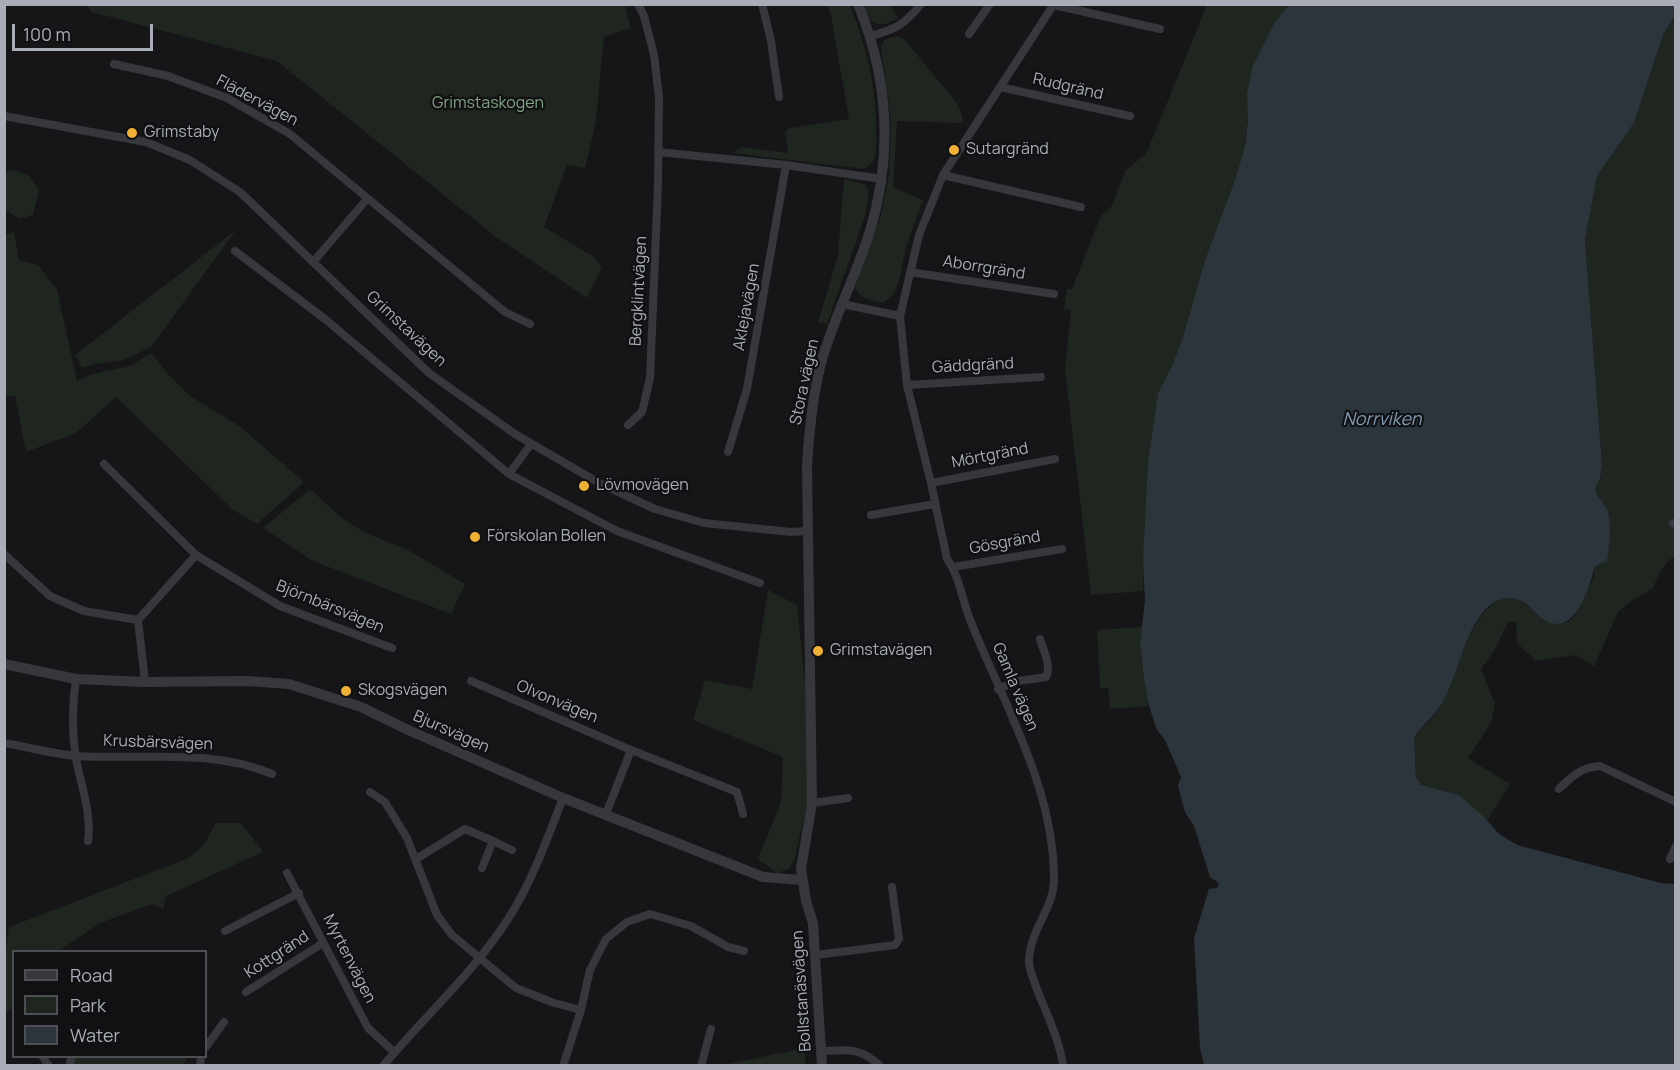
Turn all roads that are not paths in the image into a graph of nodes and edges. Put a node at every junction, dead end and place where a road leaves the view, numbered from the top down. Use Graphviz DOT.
graph roads {
  1 [pos="638,4"];
  2 [pos="762,4"];
  3 [pos="858,4"];
  4 [pos="921,4"];
  5 [pos="990,4"];
  6 [pos="1054,5"];
  7 [pos="1160,29"];
  8 [pos="969,34"];
  9 [pos="871,36"];
  10 [pos="114,64"];
  11 [pos="1000,87"];
  12 [pos="779,97"];
  13 [pos="4,116"];
  14 [pos="1130,116"];
  15 [pos="658,152"];
  16 [pos="786,165"];
  17 [pos="943,175"];
  18 [pos="882,179"];
  19 [pos="367,200"];
  20 [pos="1081,207"];
  21 [pos="235,251"];
  22 [pos="314,261"];
  23 [pos="910,272"];
  24 [pos="1054,294"];
  25 [pos="842,304"];
  26 [pos="900,316"];
  27 [pos="530,324"];
  28 [pos="1041,377"];
  29 [pos="907,385"];
  30 [pos="628,425"];
  31 [pos="531,444"];
  32 [pos="728,452"];
  33 [pos="1055,459"];
  34 [pos="104,464"];
  35 [pos="509,474"];
  36 [pos="931,483"];
  37 [pos="935,504"];
  38 [pos="871,515"];
  39 [pos="808,531"];
  40 [pos="1062,549"];
  41 [pos="4,554"];
  42 [pos="196,555"];
  43 [pos="953,567"];
  44 [pos="760,584"];
  45 [pos="138,620"];
  46 [pos="1040,639"];
  47 [pos="392,648"];
  48 [pos="4,664"];
  49 [pos="76,679"];
  50 [pos="471,681"];
  51 [pos="145,682"];
  52 [pos="999,689"];
  53 [pos="4,743"];
  54 [pos="631,750"];
  55 [pos="75,756"];
  56 [pos="272,774"];
  57 [pos="1559,789"];
  58 [pos="370,792"];
  59 [pos="563,798"];
  60 [pos="848,798"];
  61 [pos="1676,802"];
  62 [pos="812,803"];
  63 [pos="606,814"];
  64 [pos="743,814"];
  65 [pos="88,841"];
  66 [pos="493,841"];
  67 [pos="1676,846"];
  68 [pos="512,850"];
  69 [pos="416,859"];
  70 [pos="1670,859"];
  71 [pos="482,868"];
  72 [pos="287,873"];
  73 [pos="801,880"];
  74 [pos="892,888"];
  75 [pos="298,893"];
  76 [pos="225,931"];
  77 [pos="323,943"];
  78 [pos="744,951"];
  79 [pos="816,955"];
  80 [pos="478,958"];
  81 [pos="246,992"];
  82 [pos="581,1010"];
  83 [pos="224,1022"];
  84 [pos="711,1029"];
  85 [pos="207,1046"];
  86 [pos="822,1051"];
  87 [pos="394,1052"];
  88 [pos="383,1065"];
  89 [pos="562,1065"];
  90 [pos="701,1065"];
  91 [pos="822,1065"];
  92 [pos="880,1065"];
  93 [pos="1063,1065"];
  1 -- 15 [label="street, Bergklintvägen"];
  2 -- 12 [label="street"];
  3 -- 9 [label="street, Stora vägen"];
  4 -- 9 [label="street"];
  5 -- 8 [label="street"];
  6 -- 7 [label="street"];
  6 -- 11 [label="street"];
  9 -- 18 [label="street, Stora vägen"];
  10 -- 19 [label="street, Flädervägen"];
  11 -- 14 [label="street, Rudgränd"];
  11 -- 17 [label="street"];
  13 -- 22 [label="street, Grimstavägen"];
  15 -- 16 [label="street"];
  15 -- 30 [label="street, Bergklintvägen"];
  16 -- 18 [label="street"];
  16 -- 32 [label="street, Aklejavägen"];
  17 -- 20 [label="street"];
  17 -- 23 [label="street"];
  18 -- 25 [label="street, Stora vägen"];
  19 -- 22 [label="street"];
  19 -- 27 [label="street, Flädervägen"];
  21 -- 35 [label="street"];
  22 -- 31 [label="street, Grimstavägen"];
  23 -- 24 [label="street, Aborrgränd"];
  23 -- 26 [label="street"];
  25 -- 26 [label="street"];
  25 -- 39 [label="street, Stora vägen"];
  26 -- 29 [label="street, Gamla vägen"];
  28 -- 29 [label="street, Gäddgränd"];
  29 -- 36 [label="street, Gamla vägen"];
  31 -- 35 [label="street"];
  31 -- 39 [label="street, Grimstavägen"];
  33 -- 36 [label="street, Mörtgränd"];
  34 -- 42 [label="street, Björnbärsvägen"];
  35 -- 44 [label="street"];
  36 -- 37 [label="street, Gamla vägen"];
  37 -- 38 [label="street"];
  37 -- 43 [label="street, Gamla vägen"];
  39 -- 62 [label="street, Stora vägen"];
  40 -- 43 [label="street, Gösgränd"];
  41 -- 45 [label="street"];
  42 -- 45 [label="street"];
  42 -- 47 [label="street, Björnbärsvägen"];
  43 -- 52 [label="street, Gamla vägen"];
  45 -- 51 [label="street"];
  46 -- 52 [label="street"];
  48 -- 49 [label="street, Bjursvägen"];
  49 -- 51 [label="street, Bjursvägen"];
  49 -- 55 [label="street"];
  50 -- 54 [label="street, Olvonvägen"];
  51 -- 59 [label="street, Bjursvägen"];
  52 -- 93 [label="street, Gamla vägen"];
  53 -- 55 [label="street, Krusbärsvägen"];
  54 -- 63 [label="street"];
  54 -- 64 [label="street, Olvonvägen"];
  55 -- 56 [label="street, Krusbärsvägen"];
  55 -- 65 [label="street"];
  57 -- 61 [label="street"];
  58 -- 69 [label="street"];
  59 -- 63 [label="street, Bjursvägen"];
  59 -- 80 [label="street"];
  60 -- 62 [label="street"];
  62 -- 73 [label="street, Stora vägen"];
  63 -- 73 [label="street, Bjursvägen"];
  66 -- 68 [label="street"];
  66 -- 69 [label="street"];
  66 -- 71 [label="street"];
  67 -- 70 [label="street"];
  69 -- 80 [label="street"];
  72 -- 75 [label="street, Myrtenvägen"];
  73 -- 79 [label="street, Bollstanäsvägen"];
  74 -- 79 [label="street"];
  75 -- 76 [label="street"];
  75 -- 77 [label="street, Myrtenvägen"];
  77 -- 81 [label="street, Kottgränd"];
  77 -- 87 [label="street, Myrtenvägen"];
  78 -- 82 [label="street"];
  79 -- 86 [label="street, Bollstanäsvägen"];
  80 -- 82 [label="street"];
  80 -- 87 [label="street"];
  82 -- 89 [label="street"];
  83 -- 85 [label="street"];
  84 -- 90 [label="street"];
  86 -- 91 [label="street, Bollstanäsvägen"];
  86 -- 92 [label="street"];
  87 -- 88 [label="street"];
}
